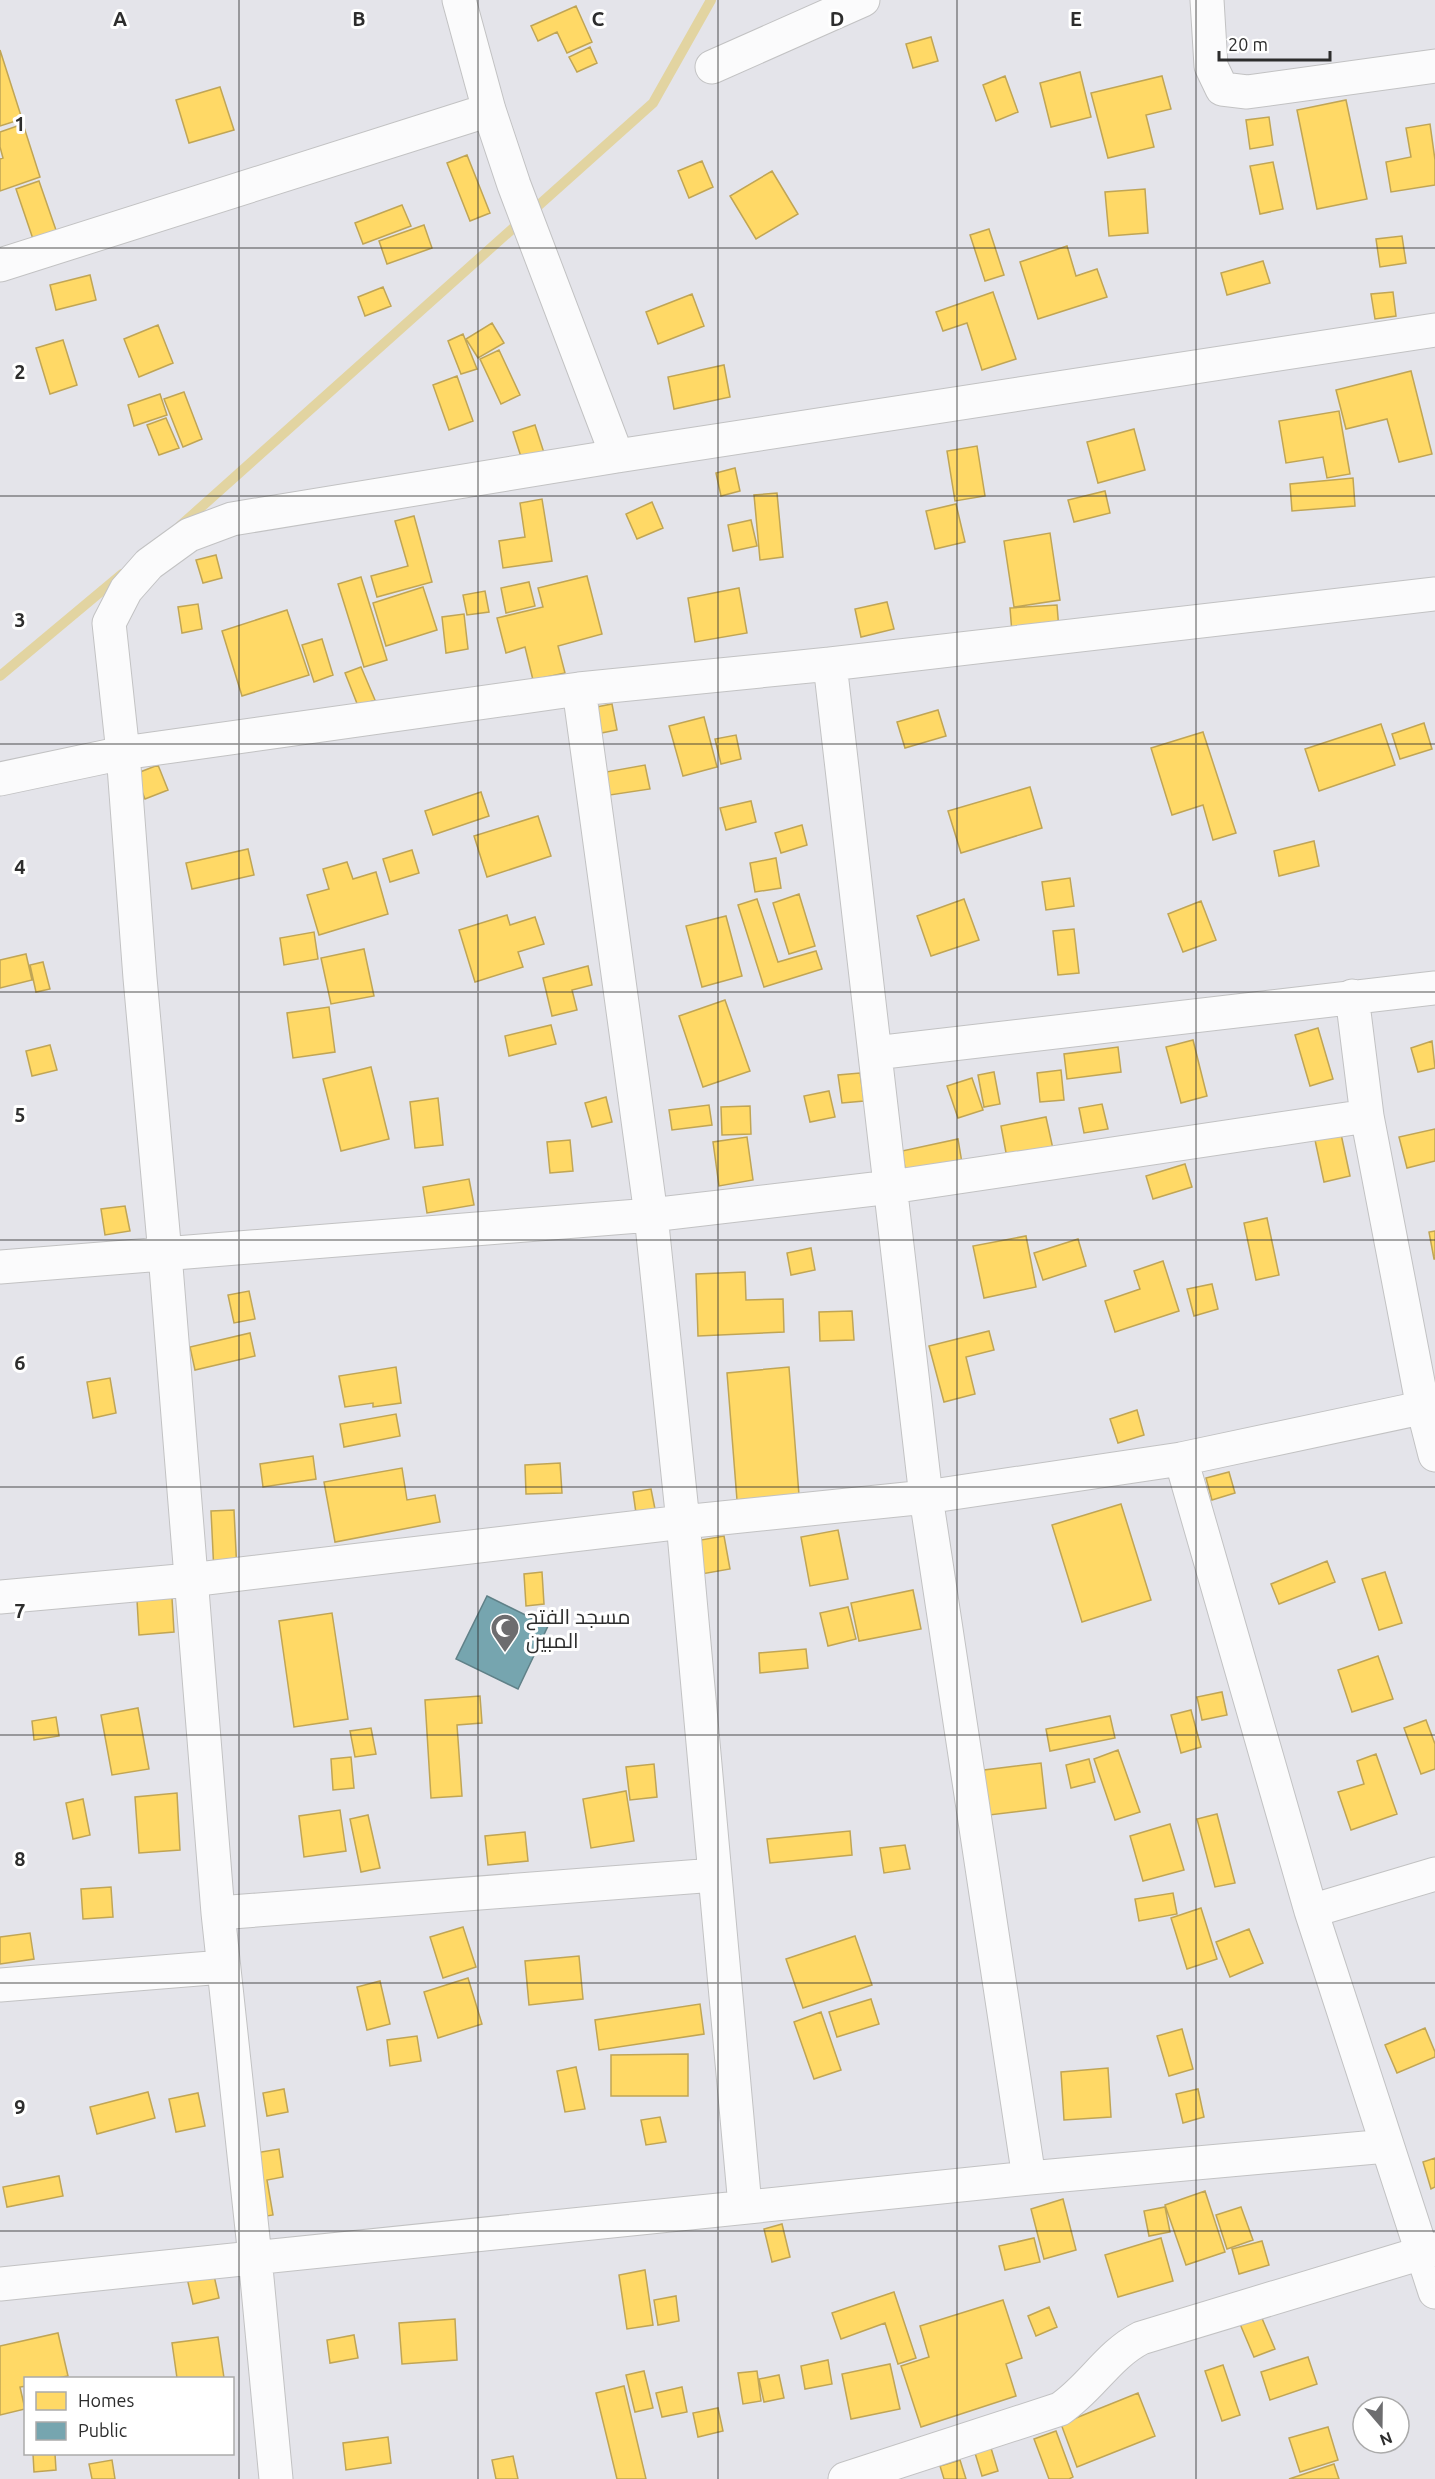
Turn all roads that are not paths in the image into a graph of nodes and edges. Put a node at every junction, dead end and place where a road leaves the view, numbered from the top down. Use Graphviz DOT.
graph roads {
  1 [pos="459,0"];
  2 [pos="863,0"];
  3 [pos="1207,0"];
  4 [pos="1435,66"];
  5 [pos="712,67"];
  6 [pos="489,110"];
  7 [pos="0,265"];
  8 [pos="1435,330"];
  9 [pos="617,456"];
  10 [pos="1435,594"];
  11 [pos="830,664"];
  12 [pos="579,689"];
  13 [pos="123,753"];
  14 [pos="0,779"];
  15 [pos="1435,988"];
  16 [pos="1352,996"];
  17 [pos="875,1053"];
  18 [pos="1367,1116"];
  19 [pos="891,1187"];
  20 [pos="651,1215"];
  21 [pos="165,1254"];
  22 [pos="0,1267"];
  23 [pos="1429,1406"];
  24 [pos="1435,1455"];
  25 [pos="1181,1459"];
  26 [pos="927,1497"];
  27 [pos="683,1522"];
  28 [pos="190,1580"];
  29 [pos="0,1596"];
  30 [pos="1435,1874"];
  31 [pos="715,1875"];
  32 [pos="1311,1911"];
  33 [pos="218,1912"];
  34 [pos="223,1967"];
  35 [pos="0,1985"];
  36 [pos="1387,2146"];
  37 [pos="1029,2178"];
  38 [pos="745,2206"];
  39 [pos="1429,2250"];
  40 [pos="255,2257"];
  41 [pos="0,2284"];
  42 [pos="1435,2292"];
  43 [pos="276,2479"];
  44 [pos="845,2479"];
  1 -- 6 [label="street"];
  2 -- 5 [label="street"];
  3 -- 4 [label="street"];
  6 -- 7 [label="street"];
  6 -- 9 [label="street"];
  8 -- 9 [label="street"];
  9 -- 13 [label="street"];
  10 -- 11 [label="street"];
  11 -- 12 [label="street"];
  11 -- 17 [label="street"];
  12 -- 13 [label="street"];
  12 -- 20 [label="street"];
  13 -- 14 [label="street"];
  13 -- 21 [label="street"];
  15 -- 16 [label="street"];
  16 -- 17 [label="street"];
  16 -- 18 [label="street"];
  17 -- 19 [label="street"];
  18 -- 19 [label="street"];
  18 -- 23 [label="street"];
  19 -- 20 [label="street"];
  19 -- 26 [label="street"];
  20 -- 21 [label="street"];
  20 -- 27 [label="street"];
  21 -- 22 [label="street"];
  21 -- 28 [label="street"];
  23 -- 24 [label="street"];
  23 -- 25 [label="street"];
  25 -- 26 [label="street"];
  25 -- 32 [label="street"];
  26 -- 27 [label="street"];
  26 -- 37 [label="street"];
  27 -- 28 [label="street"];
  27 -- 31 [label="street"];
  28 -- 29 [label="street"];
  28 -- 33 [label="street"];
  30 -- 32 [label="street"];
  31 -- 33 [label="street"];
  31 -- 38 [label="street"];
  32 -- 36 [label="street"];
  33 -- 34 [label="street"];
  34 -- 35 [label="street"];
  34 -- 40 [label="street"];
  36 -- 37 [label="street"];
  36 -- 39 [label="street"];
  37 -- 38 [label="street"];
  38 -- 40 [label="street"];
  39 -- 42 [label="street"];
  39 -- 44 [label="street"];
  40 -- 41 [label="street"];
  40 -- 43 [label="street"];
}
